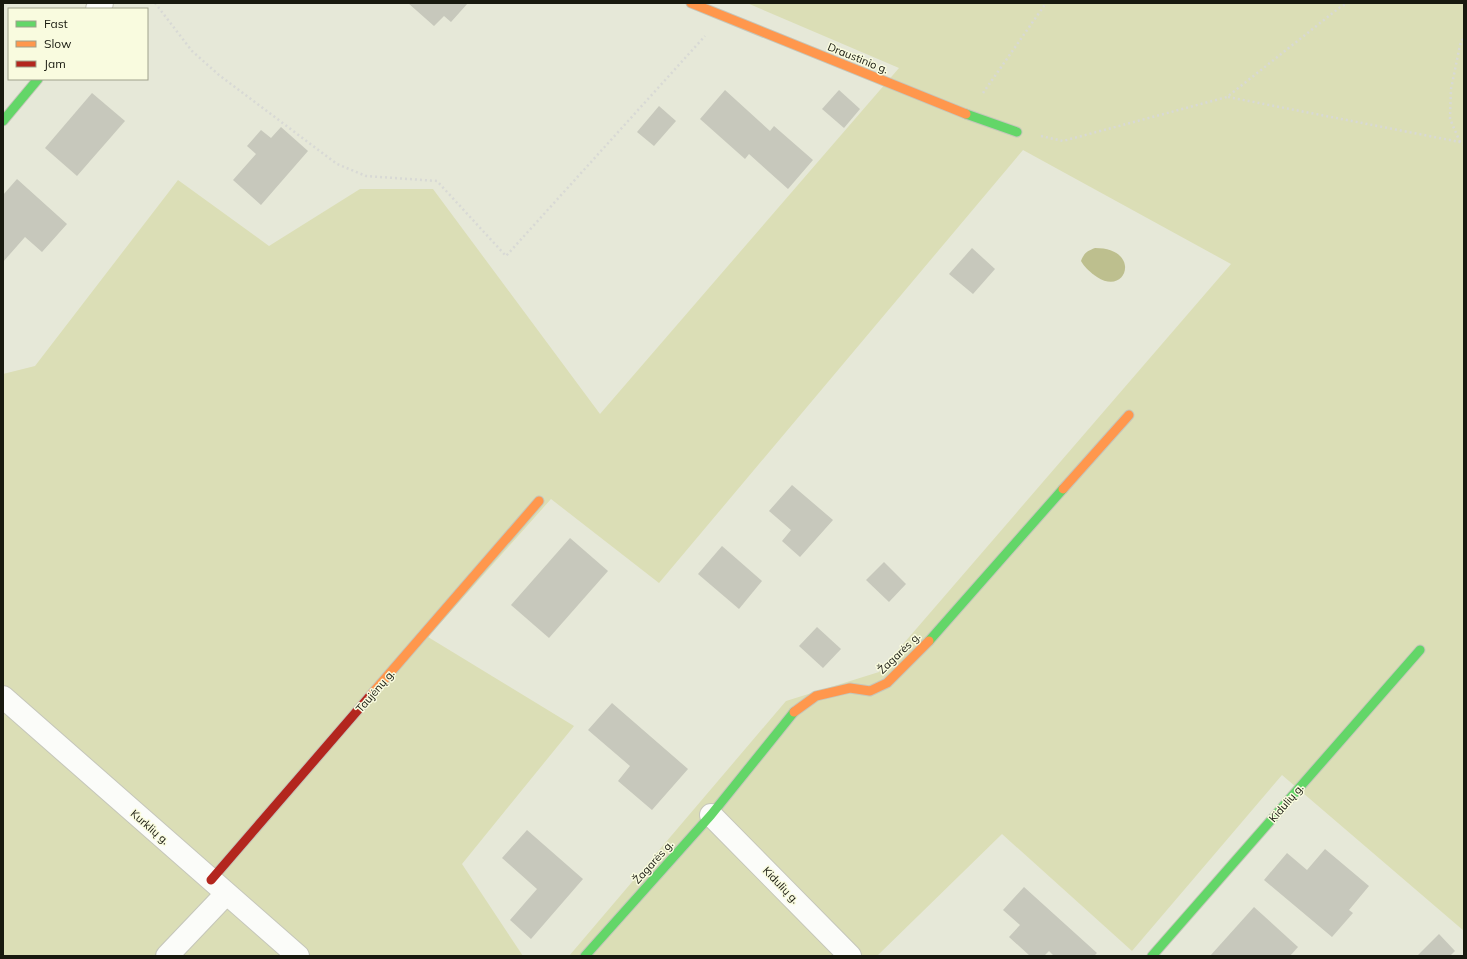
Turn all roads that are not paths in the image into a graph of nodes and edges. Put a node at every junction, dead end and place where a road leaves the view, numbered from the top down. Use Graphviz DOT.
graph roads {
  1 [pos="691,3"];
  2 [pos="37,80"];
  3 [pos="3,121"];
  4 [pos="1017,132"];
  5 [pos="1129,414"];
  6 [pos="539,501"];
  7 [pos="1420,650"];
  8 [pos="3,697"];
  9 [pos="711,815"];
  10 [pos="218,887"];
  11 [pos="167,956"];
  12 [pos="298,956"];
  13 [pos="586,956"];
  14 [pos="850,956"];
  15 [pos="1152,956"];
  1 -- 4 [label="street, Draustinio g."];
  2 -- 3 [label="street"];
  5 -- 9 [label="street, Žagarės g."];
  6 -- 10 [label="street, Taujėnų g."];
  7 -- 15 [label="street, Kidulių g."];
  8 -- 10 [label="street, Kurklių g."];
  9 -- 13 [label="street, Žagarės g."];
  9 -- 14 [label="street, Kidulių g."];
  10 -- 11 [label="street, Taujėnų g."];
  10 -- 12 [label="street, Kurklių g."];
}
